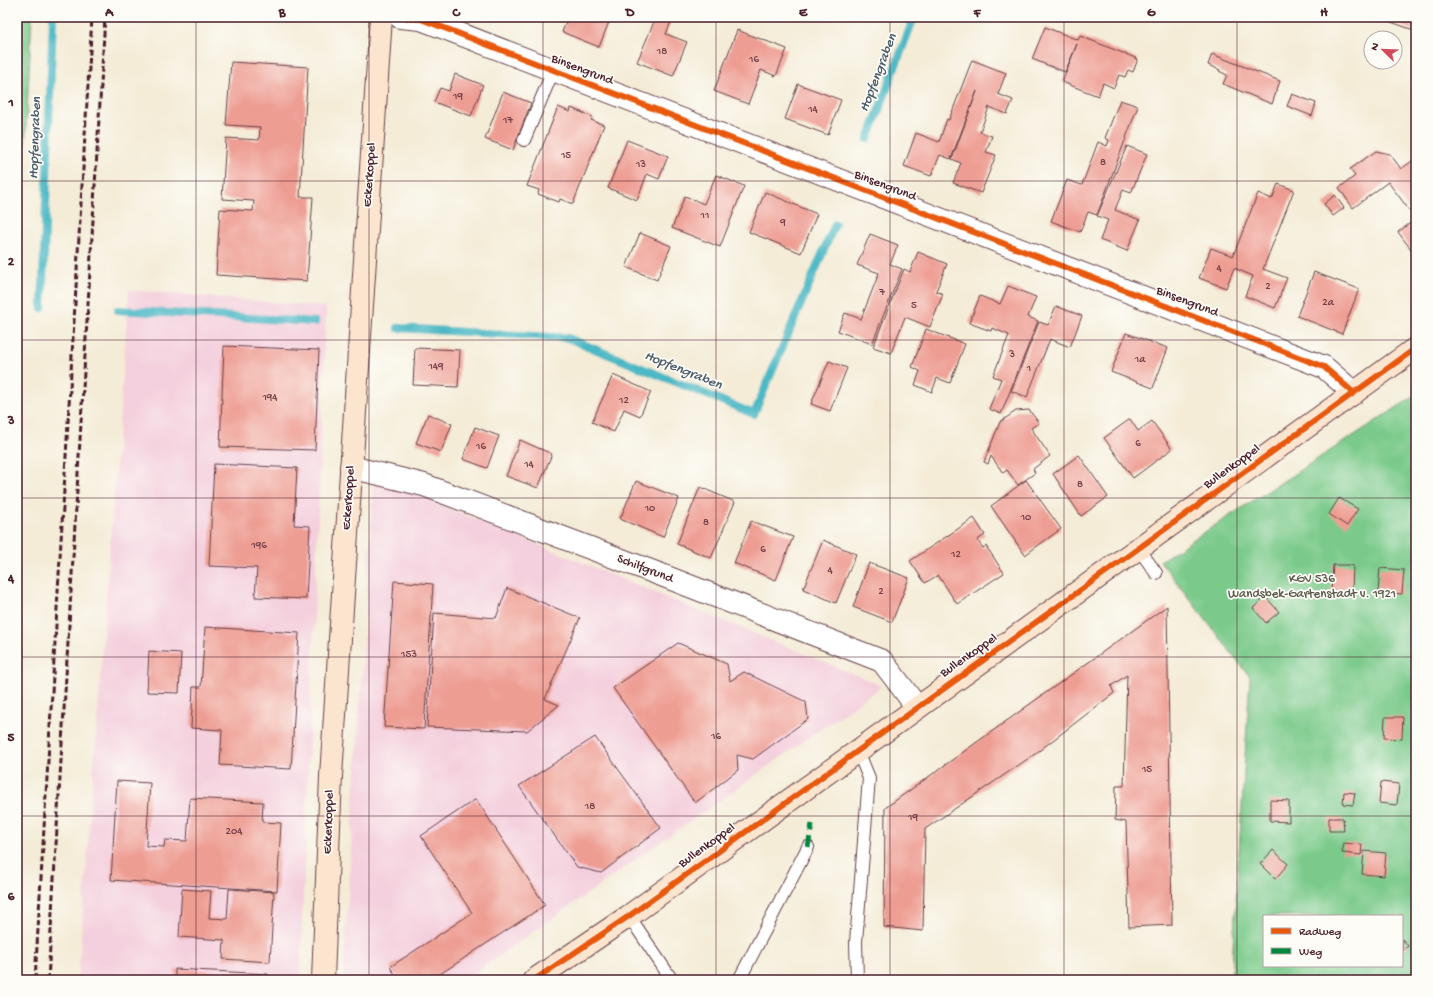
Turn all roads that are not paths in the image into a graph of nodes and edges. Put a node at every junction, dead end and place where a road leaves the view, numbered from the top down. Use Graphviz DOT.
graph roads {
  1 [pos="381,17"];
  2 [pos="400,17"];
  3 [pos="553,71"];
  4 [pos="524,140"];
  5 [pos="1416,348"];
  6 [pos="1354,393"];
  7 [pos="351,467"];
  8 [pos="1139,548"];
  9 [pos="1156,574"];
  10 [pos="917,707"];
  11 [pos="858,751"];
  12 [pos="808,847"];
  13 [pos="629,916"];
  14 [pos="323,980"];
  15 [pos="534,980"];
  16 [pos="672,980"];
  17 [pos="739,980"];
  18 [pos="857,980"];
  1 -- 7 [label="street, Eckerkoppel"];
  2 -- 3 [label="street, Binsengrund"];
  3 -- 4 [label="lane"];
  3 -- 6 [label="street, Binsengrund"];
  5 -- 6 [label="street, Bullenkoppel"];
  6 -- 8 [label="street, Bullenkoppel"];
  7 -- 10 [label="street, Schilfgrund"];
  7 -- 14 [label="street, Eckerkoppel"];
  8 -- 9 [label="lane"];
  8 -- 10 [label="street, Bullenkoppel"];
  10 -- 11 [label="street, Bullenkoppel"];
  11 -- 13 [label="street, Bullenkoppel"];
  11 -- 18 [label="lane"];
  12 -- 17 [label="lane"];
  13 -- 15 [label="street, Bullenkoppel"];
  13 -- 16 [label="lane"];
}
